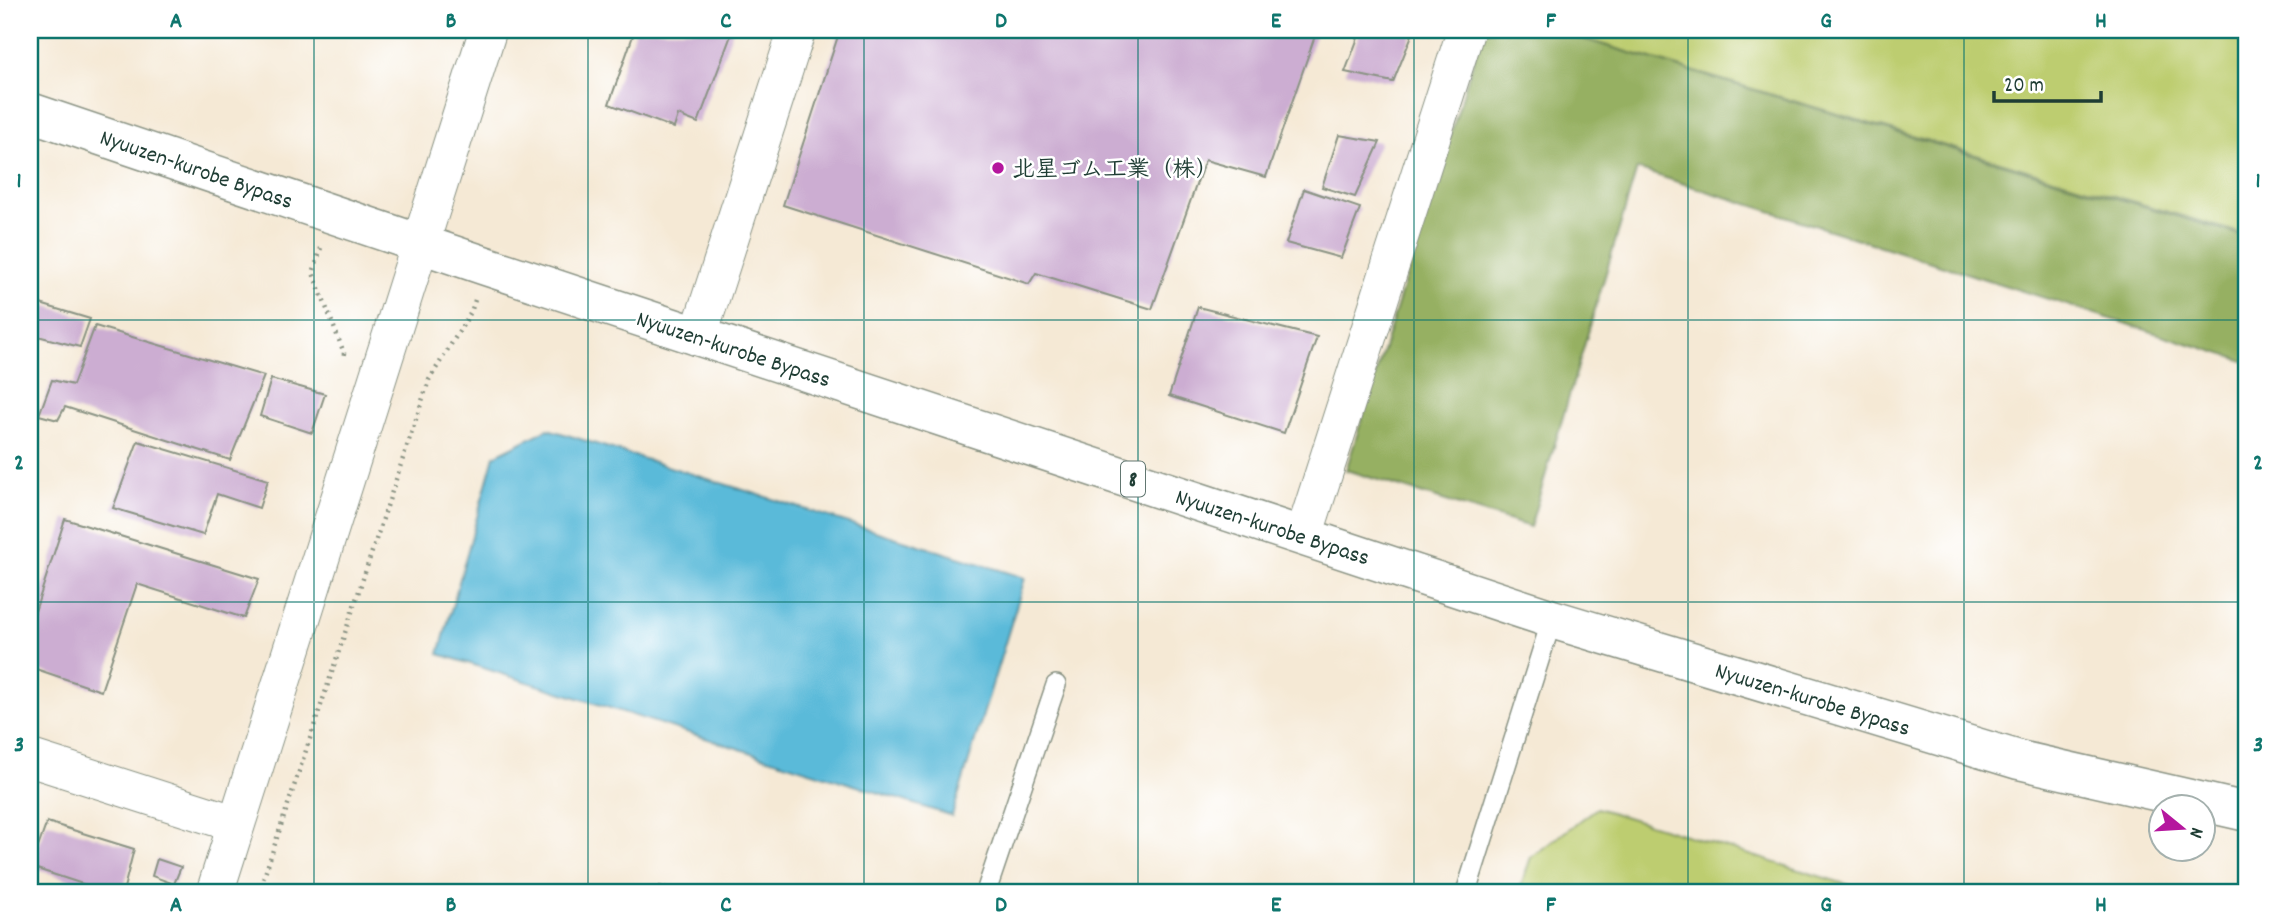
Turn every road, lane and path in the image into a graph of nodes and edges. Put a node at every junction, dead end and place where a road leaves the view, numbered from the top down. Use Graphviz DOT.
graph roads {
  1 [pos="488,30"];
  2 [pos="797,30"];
  3 [pos="1466,30"];
  4 [pos="30,112"];
  5 [pos="333,214"];
  6 [pos="420,244"];
  7 [pos="486,266"];
  8 [pos="698,337"];
  9 [pos="341,366"];
  10 [pos="1304,535"];
  11 [pos="1552,619"];
  12 [pos="1056,685"];
  13 [pos="30,758"];
  14 [pos="2247,812"];
  15 [pos="236,824"];
  16 [pos="215,892"];
  17 [pos="259,892"];
  18 [pos="986,892"];
  19 [pos="1466,892"];
  1 -- 6 [label="street"];
  2 -- 8 [label="street"];
  3 -- 10 [label="street"];
  4 -- 5 [label="highway, Nyuuzen-kurobe Bypass / 8"];
  5 -- 6 [label="highway, Nyuuzen-kurobe Bypass / 8"];
  5 -- 9 [label="path"];
  6 -- 7 [label="highway, Nyuuzen-kurobe Bypass / 8"];
  6 -- 15 [label="street"];
  7 -- 8 [label="highway, Nyuuzen-kurobe Bypass / 8"];
  7 -- 17 [label="path"];
  8 -- 10 [label="highway, Nyuuzen-kurobe Bypass / 8"];
  10 -- 11 [label="highway, Nyuuzen-kurobe Bypass / 8"];
  11 -- 14 [label="highway, Nyuuzen-kurobe Bypass / 8"];
  11 -- 19 [label="lane"];
  12 -- 18 [label="lane"];
  13 -- 15 [label="street"];
  15 -- 16 [label="street"];
}
